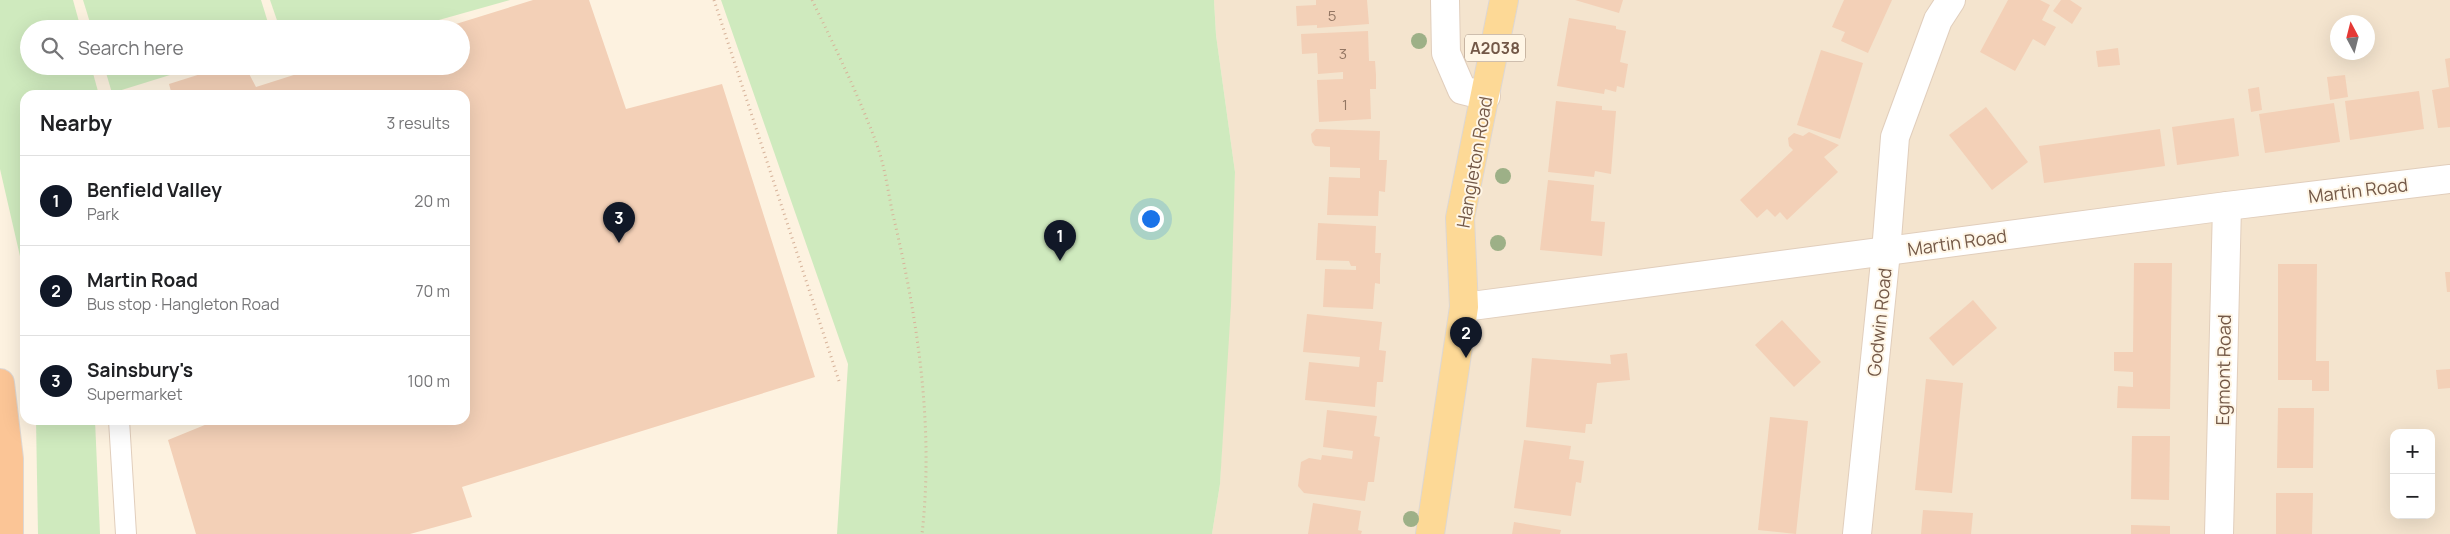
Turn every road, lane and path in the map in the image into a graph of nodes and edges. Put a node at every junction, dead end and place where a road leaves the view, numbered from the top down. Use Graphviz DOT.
graph roads {
  1 [pos="714,0"];
  2 [pos="812,0"];
  3 [pos="1445,0"];
  4 [pos="1504,0"];
  5 [pos="1951,0"];
  6 [pos="1486,96"];
  7 [pos="2450,179"];
  8 [pos="2227,206"];
  9 [pos="1886,252"];
  10 [pos="1464,307"];
  11 [pos="839,381"];
  12 [pos="0,383"];
  13 [pos="119,425"];
  14 [pos="9,534"];
  15 [pos="126,534"];
  16 [pos="922,534"];
  17 [pos="1430,534"];
  18 [pos="1856,534"];
  19 [pos="2219,534"];
  1 -- 11 [label="path"];
  2 -- 16 [label="path"];
  3 -- 6 [label="street"];
  4 -- 6 [label="main road, Hangleton Road / A2038"];
  5 -- 9 [label="street, Godwin Road"];
  6 -- 10 [label="main road, Hangleton Road / A2038"];
  7 -- 8 [label="street, Martin Road"];
  8 -- 9 [label="street, Martin Road"];
  8 -- 19 [label="street, Egmont Road"];
  9 -- 10 [label="street, Martin Road"];
  9 -- 18 [label="street, Godwin Road"];
  10 -- 17 [label="main road, Hangleton Road / A2038"];
  12 -- 14 [label="highway"];
  13 -- 15 [label="lane"];
}
